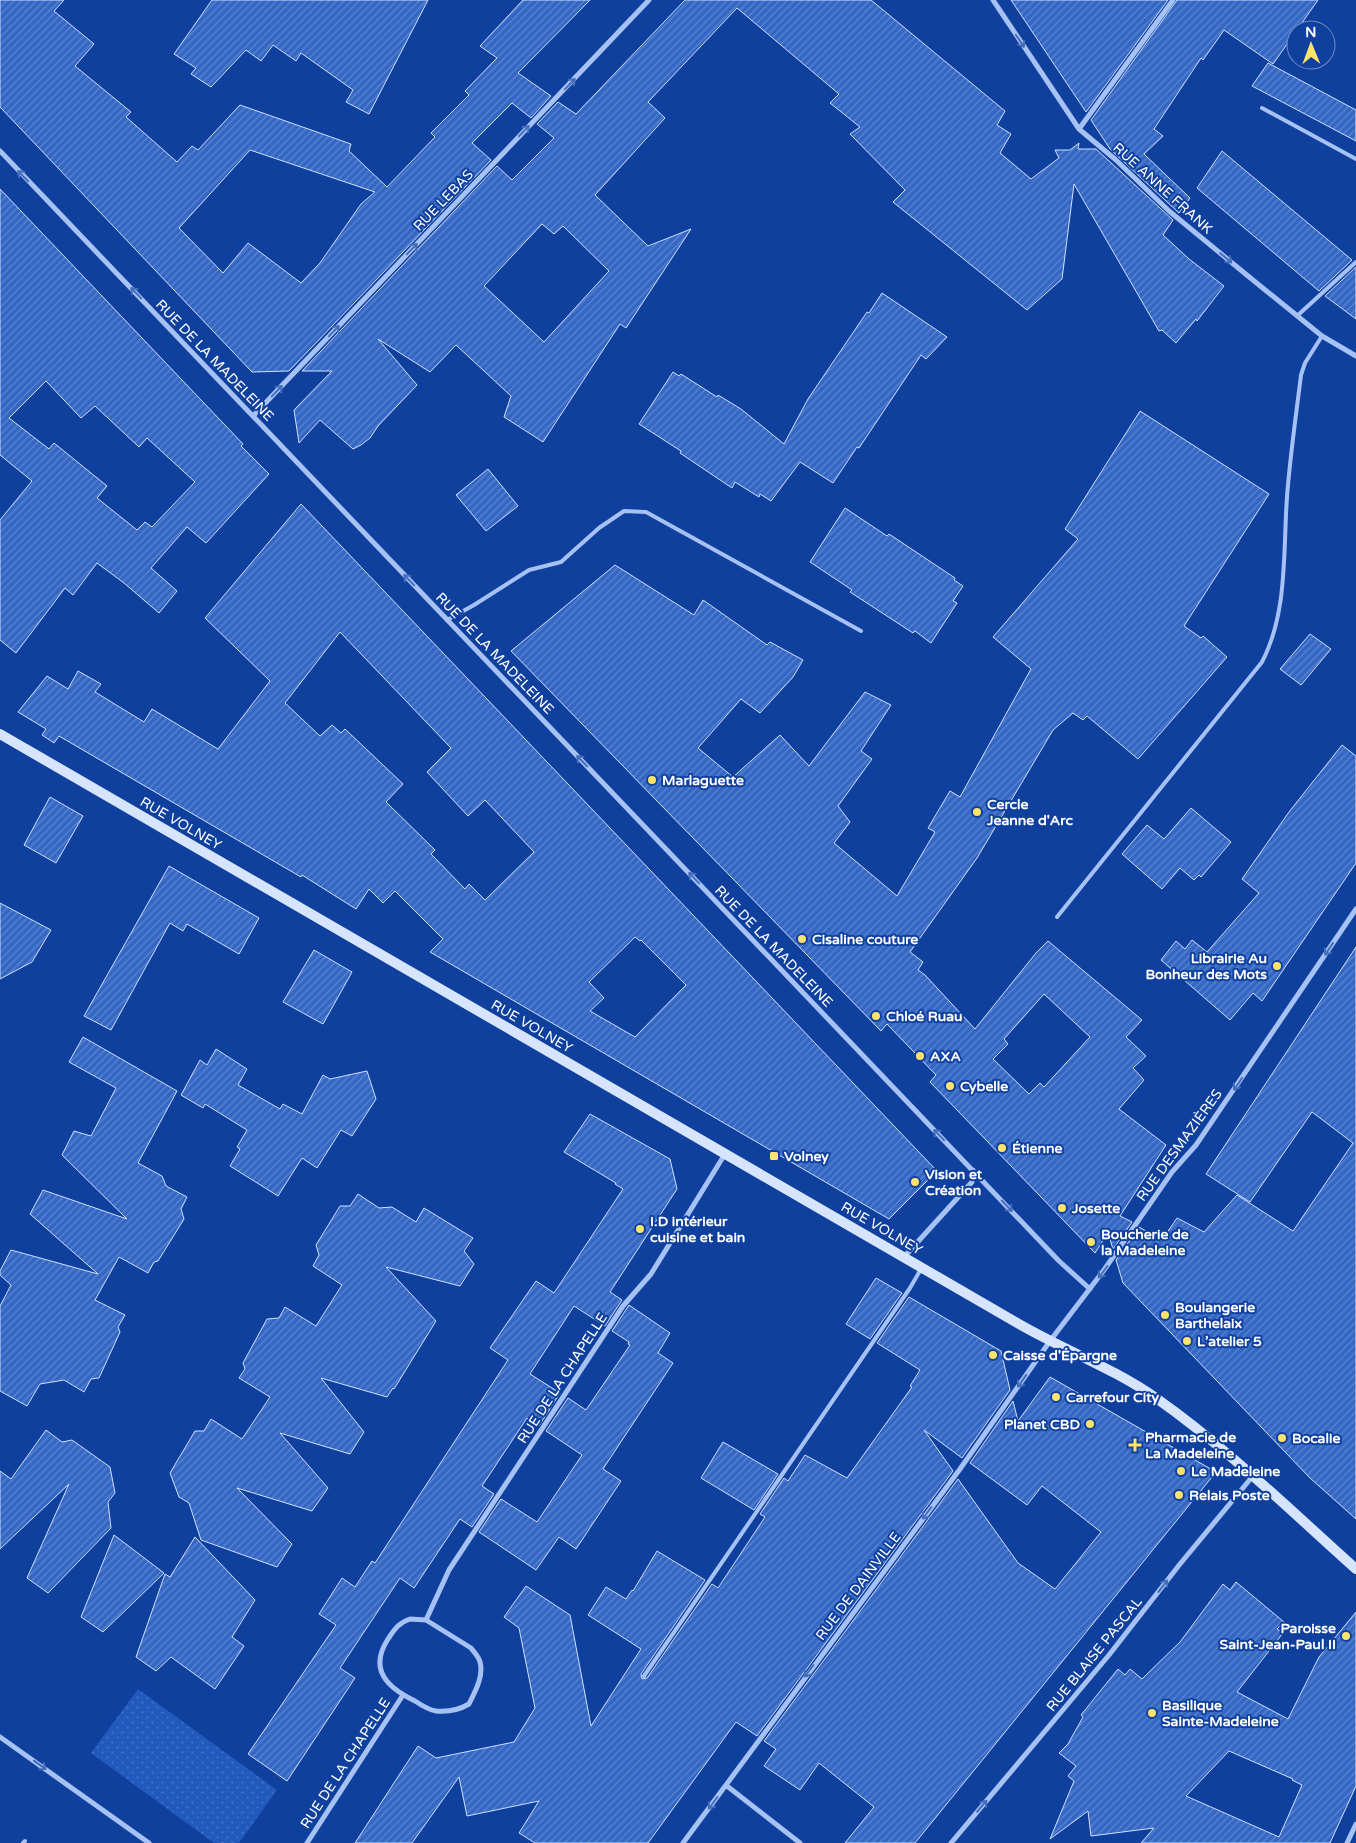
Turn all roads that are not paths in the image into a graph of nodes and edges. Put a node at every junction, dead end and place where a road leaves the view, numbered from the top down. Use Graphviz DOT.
graph roads {
  1 [pos="649,0"];
  2 [pos="993,0"];
  3 [pos="1172,0"];
  4 [pos="1262,108"];
  5 [pos="1079,129"];
  6 [pos="0,151"];
  7 [pos="1356,159"];
  8 [pos="1356,262"];
  9 [pos="1297,316"];
  10 [pos="1322,336"];
  11 [pos="1356,356"];
  12 [pos="253,416"];
  13 [pos="448,620"];
  14 [pos="861,630"];
  15 [pos="0,734"];
  16 [pos="1356,909"];
  17 [pos="1057,917"];
  18 [pos="726,1154"];
  19 [pos="973,1170"];
  20 [pos="904,1257"];
  21 [pos="922,1267"];
  22 [pos="1090,1289"];
  23 [pos="1050,1341"];
  24 [pos="1252,1477"];
  25 [pos="1356,1568"];
  26 [pos="426,1620"];
  27 [pos="644,1676"];
  28 [pos="403,1695"];
  29 [pos="0,1736"];
  30 [pos="727,1786"];
  31 [pos="1356,1824"];
  32 [pos="149,1843"];
  33 [pos="307,1843"];
  34 [pos="683,1843"];
  35 [pos="800,1843"];
  36 [pos="951,1843"];
  37 [pos="1347,1843"];
  12 -- 1 [label="street, RUE LEBAS, one-way"];
  2 -- 5 [label="street, RUE ANNE FRANK, one-way"];
  3 -- 5 [label="street"];
  4 -- 7 [label="lane"];
  5 -- 9 [label="street, RUE ANNE FRANK, one-way"];
  12 -- 6 [label="street, RUE DE LA MADELEINE, one-way"];
  8 -- 9 [label="lane"];
  9 -- 10 [label="street, RUE ANNE FRANK"];
  10 -- 11 [label="street, RUE ANNE FRANK"];
  10 -- 17 [label="lane"];
  13 -- 12 [label="street, RUE DE LA MADELEINE, one-way"];
  13 -- 14 [label="lane"];
  19 -- 13 [label="street, RUE DE LA MADELEINE, one-way"];
  15 -- 18 [label="main road, RUE VOLNEY"];
  16 -- 22 [label="street, RUE DESMAZIÈRES, one-way"];
  18 -- 20 [label="main road, RUE VOLNEY"];
  18 -- 26 [label="street, RUE DE LA CHAPELLE"];
  19 -- 20 [label="street"];
  19 -- 22 [label="street, RUE DE LA MADELEINE, one-way"];
  20 -- 21 [label="main road, RUE VOLNEY"];
  21 -- 23 [label="main road, RUE VOLNEY"];
  21 -- 27 [label="lane"];
  22 -- 23 [label="street, RUE DESMAZIÈRES"];
  23 -- 24 [label="main road, RUE VOLNEY"];
  23 -- 30 [label="street, RUE DE DAINVILLE, one-way"];
  24 -- 25 [label="main road, RUE VOLNEY"];
  36 -- 24 [label="street, RUE BLAISE PASCAL, one-way"];
  26 -- 28 [label="street, RUE DE LA CHAPELLE"];
  26 -- 28 [label="street, RUE DE LA CHAPELLE"];
  28 -- 33 [label="street, RUE DE LA CHAPELLE"];
  29 -- 32 [label="street, one-way"];
  30 -- 34 [label="street, RUE DE DAINVILLE, one-way"];
  30 -- 35 [label="street"];
  31 -- 37 [label="street"];
}
